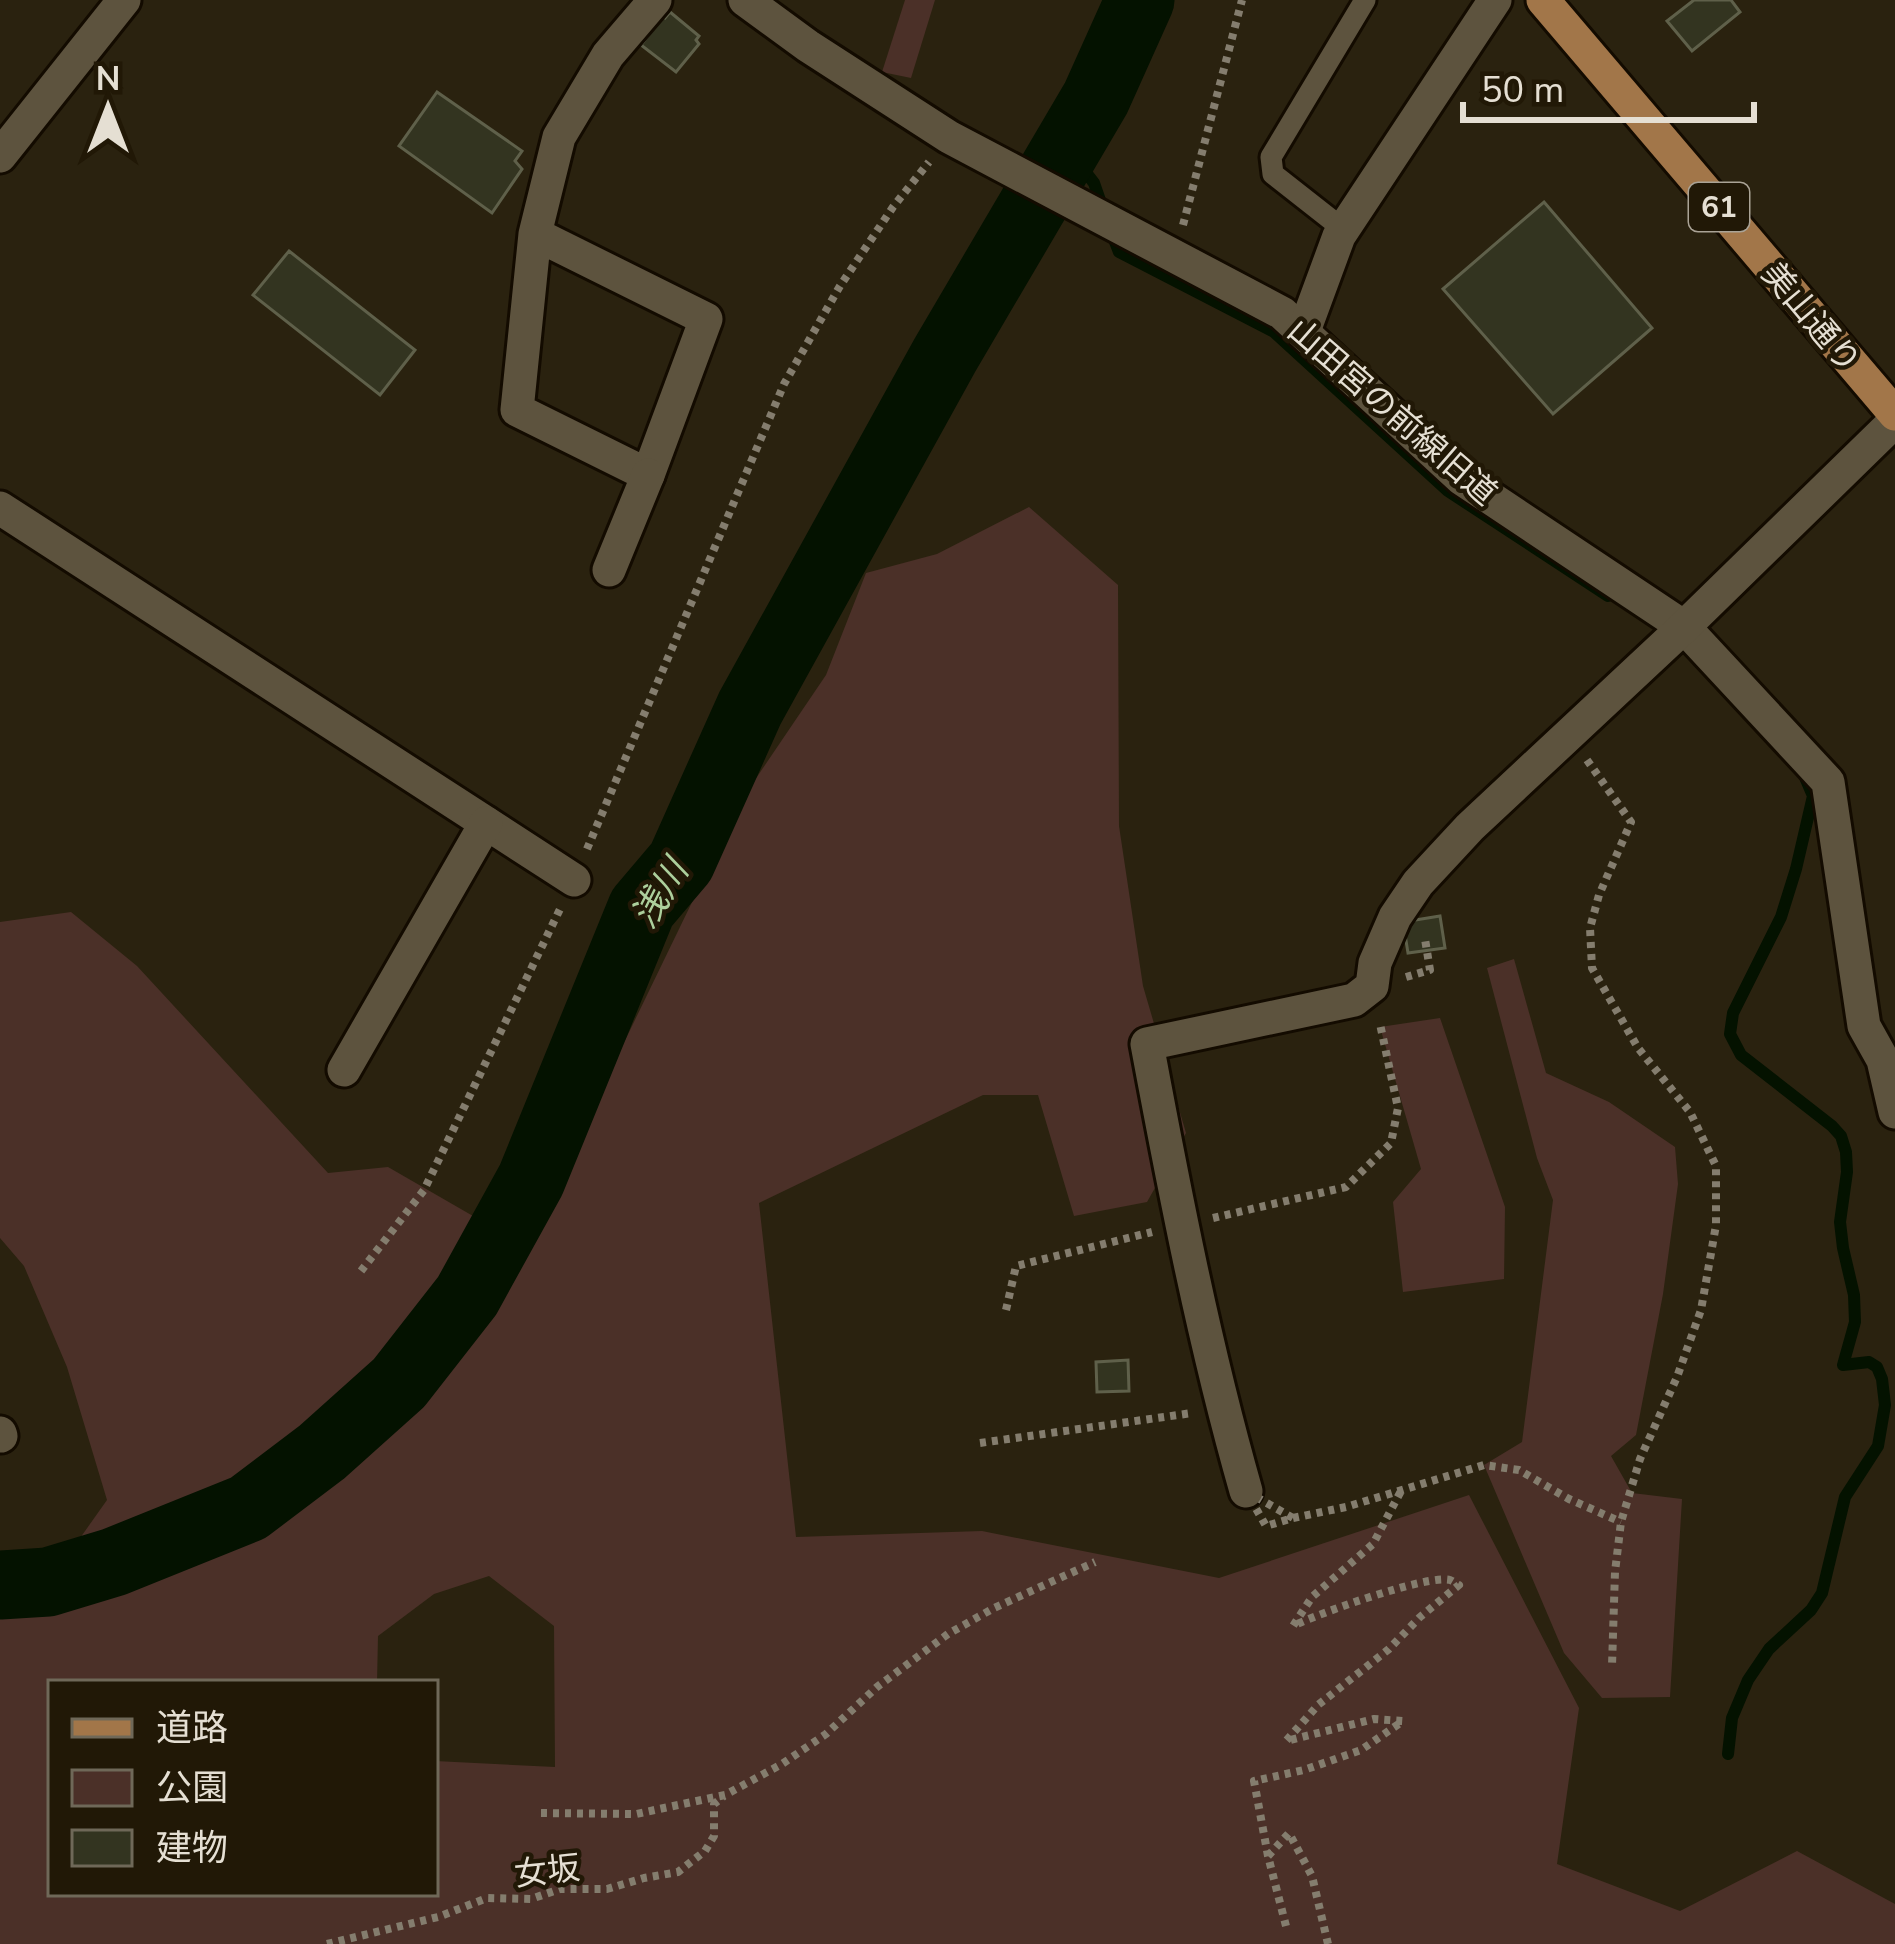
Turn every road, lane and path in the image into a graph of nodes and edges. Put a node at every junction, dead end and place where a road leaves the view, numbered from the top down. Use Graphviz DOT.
graph roads {
  1 [pos="124,0"];
  2 [pos="655,0"];
  3 [pos="745,0"];
  4 [pos="1243,0"];
  5 [pos="1365,0"];
  6 [pos="1495,0"];
  7 [pos="1543,0"];
  8 [pos="949,137"];
  9 [pos="0,156"];
  10 [pos="1343,229"];
  11 [pos="535,234"];
  12 [pos="1174,258"];
  13 [pos="1304,332"];
  14 [pos="1895,418"];
  15 [pos="647,476"];
  16 [pos="0,508"];
  17 [pos="609,570"];
  18 [pos="1674,635"];
  19 [pos="1569,734"];
  20 [pos="486,823"];
  21 [pos="574,880"];
  22 [pos="1372,986"];
  23 [pos="344,1070"];
  24 [pos="1895,1112"];
  25 [pos="1181,1225"];
  26 [pos="361,1271"];
  27 [pos="1006,1310"];
  28 [pos="1223,1409"];
  29 [pos="980,1442"];
  30 [pos="1402,1490"];
  31 [pos="1246,1491"];
  32 [pos="1293,1518"];
  33 [pos="1621,1522"];
  34 [pos="1095,1562"];
  35 [pos="1612,1666"];
  36 [pos="725,1795"];
  37 [pos="541,1813"];
  38 [pos="1268,1856"];
  39 [pos="1286,1926"];
  40 [pos="327,1944"];
  41 [pos="1328,1944"];
  1 -- 9 [label="street"];
  2 -- 11 [label="street"];
  3 -- 8 [label="street, 山田宮の前線旧道"];
  4 -- 12 [label="path"];
  5 -- 10 [label="lane"];
  6 -- 10 [label="street"];
  7 -- 14 [label="main road, 美山通り / 61"];
  8 -- 12 [label="street, 山田宮の前線旧道"];
  8 -- 21 [label="path"];
  10 -- 13 [label="street"];
  11 -- 15 [label="street"];
  11 -- 15 [label="street"];
  12 -- 13 [label="street, 山田宮の前線旧道"];
  13 -- 18 [label="street, 山田宮の前線旧道"];
  14 -- 18 [label="street"];
  15 -- 17 [label="street"];
  16 -- 20 [label="street"];
  18 -- 19 [label="street"];
  18 -- 24 [label="street, 山田宮の前線旧道"];
  19 -- 22 [label="street"];
  19 -- 33 [label="path"];
  20 -- 21 [label="street"];
  20 -- 23 [label="street"];
  21 -- 26 [label="path"];
  22 -- 25 [label="path"];
  22 -- 25 [label="street"];
  25 -- 27 [label="path"];
  25 -- 28 [label="street"];
  28 -- 29 [label="path"];
  28 -- 31 [label="street"];
  30 -- 32 [label="path"];
  30 -- 33 [label="path"];
  30 -- 38 [label="path"];
  33 -- 35 [label="path"];
  34 -- 36 [label="path"];
  36 -- 37 [label="path"];
  36 -- 40 [label="path, 女坂"];
  38 -- 39 [label="path"];
  38 -- 41 [label="path"];
}
